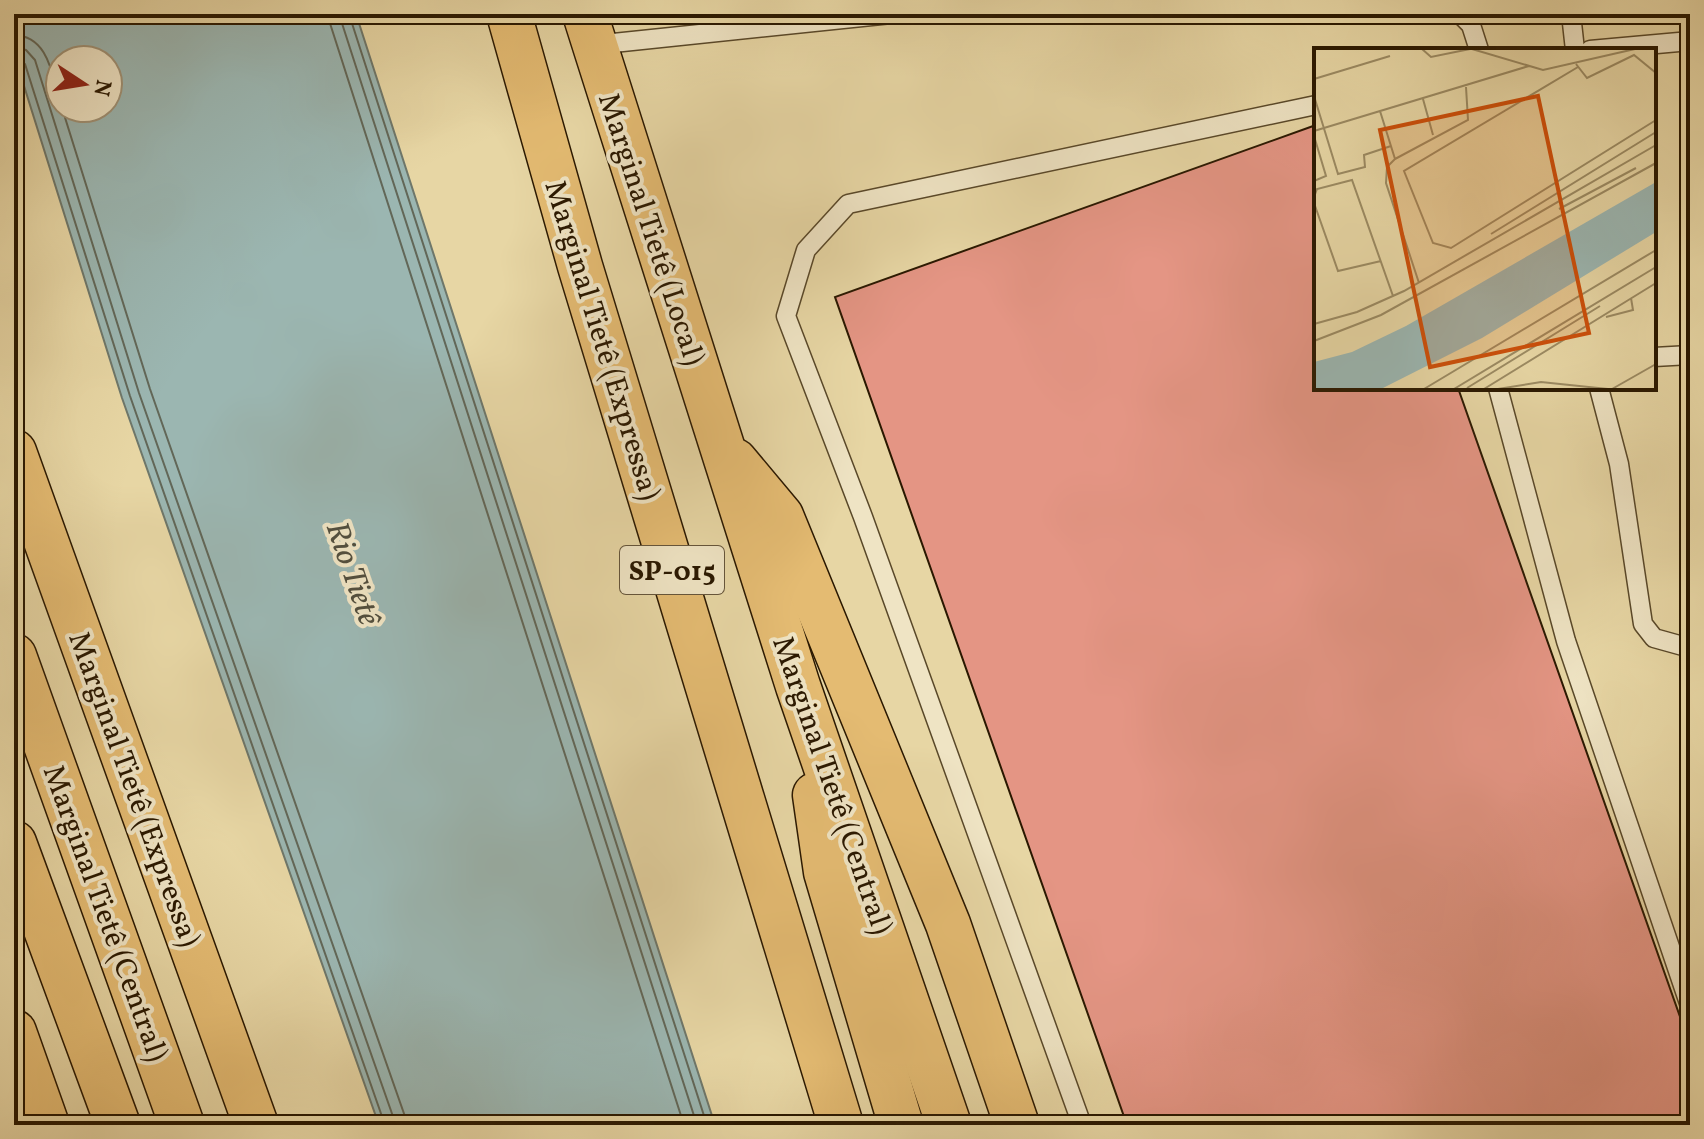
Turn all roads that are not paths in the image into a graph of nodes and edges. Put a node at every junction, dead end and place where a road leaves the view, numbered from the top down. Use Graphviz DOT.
graph roads {
  1 [pos="509,14"];
  2 [pos="891,14"];
  3 [pos="1460,14"];
  4 [pos="1571,14"];
  5 [pos="590,30"];
  6 [pos="1690,41"];
  7 [pos="1478,48"];
  8 [pos="1575,48"];
  9 [pos="1612,48"];
  10 [pos="1314,105"];
  11 [pos="1690,355"];
  12 [pos="1656,357"];
  13 [pos="1499,390"];
  14 [pos="1600,390"];
  15 [pos="720,444"];
  16 [pos="14,452"];
  17 [pos="1690,648"];
  18 [pos="15,657"];
  19 [pos="798,686"];
  20 [pos="14,843"];
  21 [pos="1690,1006"];
  22 [pos="14,1032"];
  23 [pos="42,1123"];
  24 [pos="118,1125"];
  25 [pos="182,1125"];
  26 [pos="256,1125"];
  27 [pos="841,1125"];
  28 [pos="901,1125"];
  29 [pos="949,1125"];
  30 [pos="1017,1125"];
  31 [pos="1082,1125"];
  1 -- 27 [label="highway, Marginal Tietê (Expressa) / SP-015"];
  2 -- 5 [label="lane"];
  3 -- 7 [label="lane"];
  4 -- 8 [label="lane"];
  5 -- 15 [label="highway, Marginal Tietê (Local)"];
  6 -- 9 [label="lane"];
  10 -- 31 [label="lane"];
  11 -- 12 [label="lane"];
  13 -- 21 [label="lane"];
  14 -- 17 [label="lane"];
  15 -- 19 [label="highway, Marginal Tietê (Central)"];
  15 -- 30 [label="highway"];
  16 -- 26 [label="highway, Marginal Tietê (Expressa)"];
  18 -- 25 [label="highway, Marginal Tietê (Central)"];
  19 -- 28 [label="highway"];
  19 -- 29 [label="highway, Marginal Tietê (Central)"];
  20 -- 24 [label="highway"];
  22 -- 23 [label="highway"];
}
